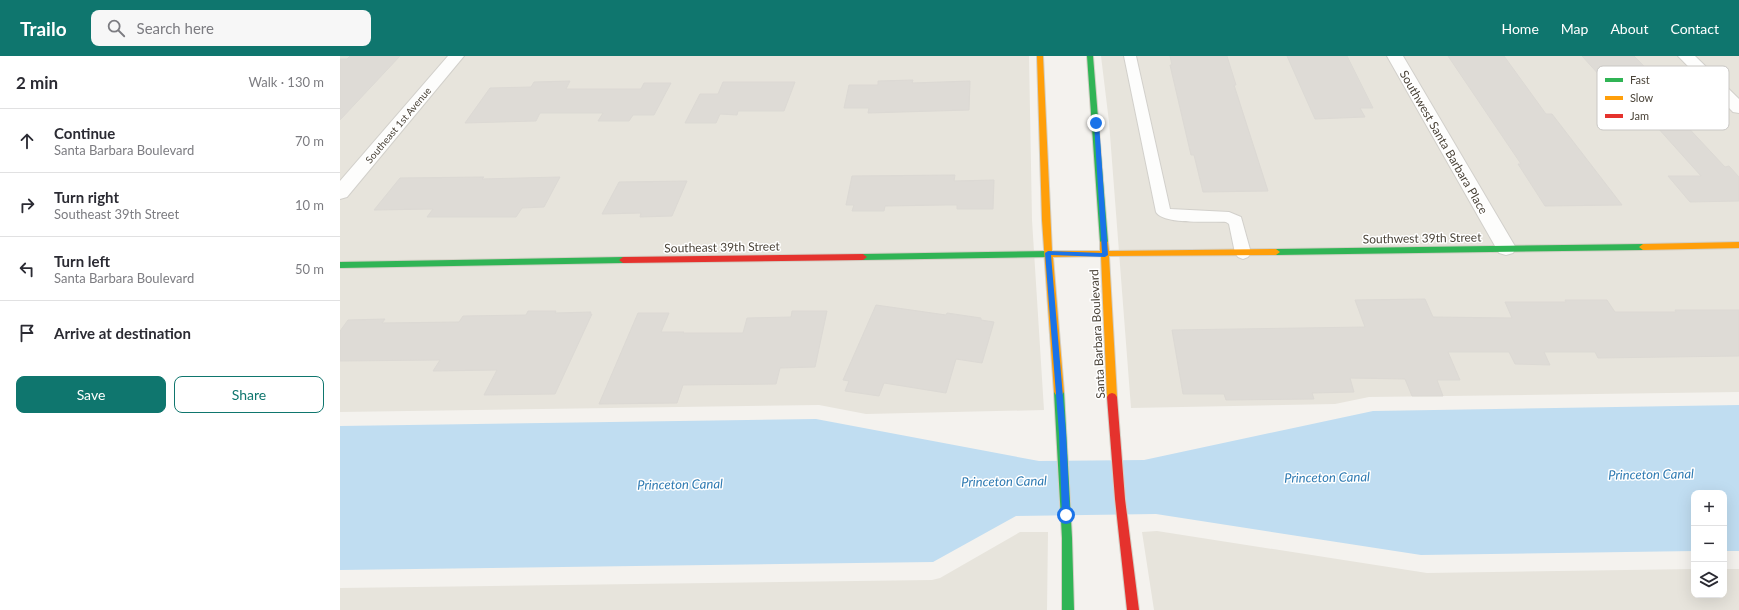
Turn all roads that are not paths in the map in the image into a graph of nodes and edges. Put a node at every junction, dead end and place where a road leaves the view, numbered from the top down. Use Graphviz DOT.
graph roads {
  1 [pos="456,56"];
  2 [pos="1040,56"];
  3 [pos="1090,56"];
  4 [pos="1130,56"];
  5 [pos="1395,56"];
  6 [pos="1686,56"];
  7 [pos="1696,66"];
  8 [pos="1729,98"];
  9 [pos="1739,108"];
  10 [pos="340,193"];
  11 [pos="1739,245"];
  12 [pos="1506,248"];
  13 [pos="1048,253"];
  14 [pos="1243,253"];
  15 [pos="1105,255"];
  16 [pos="340,265"];
  17 [pos="1068,610"];
  18 [pos="1133,610"];
  1 -- 10 [label="street, Southeast 1st Avenue"];
  2 -- 13 [label="main road"];
  3 -- 15 [label="main road, Santa Barbara Boulevard"];
  4 -- 14 [label="lane"];
  5 -- 12 [label="street, Southwest Santa Barbara Place"];
  6 -- 7 [label="street"];
  8 -- 9 [label="street"];
  11 -- 12 [label="main road, Southwest 39th Street"];
  12 -- 14 [label="main road, Southwest 39th Street"];
  13 -- 15 [label="main road, Southeast 39th Street"];
  13 -- 16 [label="main road, Southeast 39th Street"];
  13 -- 17 [label="main road"];
  14 -- 15 [label="main road, Southwest 39th Street"];
  15 -- 18 [label="main road, Santa Barbara Boulevard"];
}
